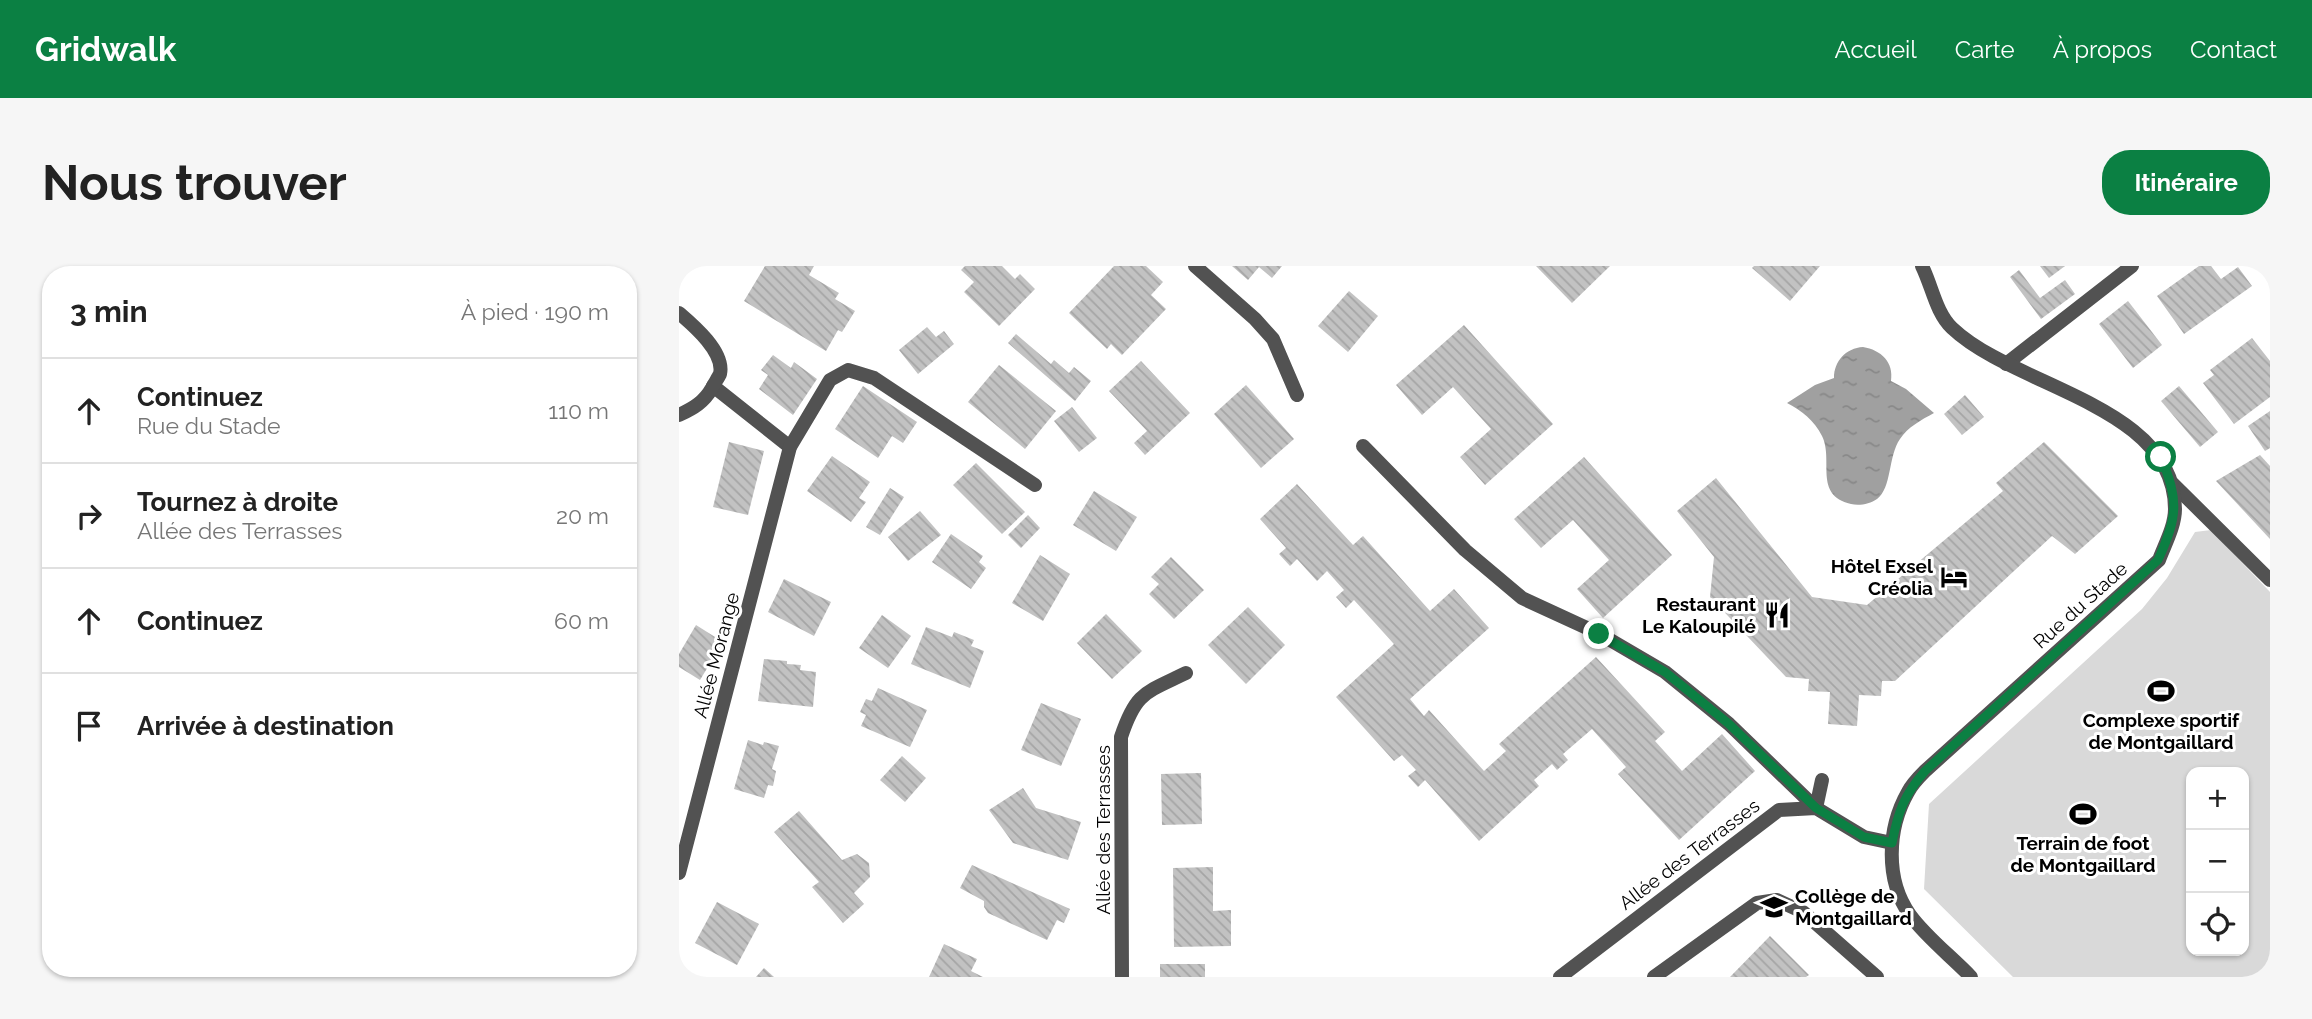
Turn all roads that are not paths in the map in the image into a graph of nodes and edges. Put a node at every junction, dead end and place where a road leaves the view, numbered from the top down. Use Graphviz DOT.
graph roads {
  1 [pos="1195,266"];
  2 [pos="1922,266"];
  3 [pos="2133,266"];
  4 [pos="679,313"];
  5 [pos="2006,364"];
  6 [pos="713,386"];
  7 [pos="1297,395"];
  8 [pos="679,415"];
  9 [pos="1363,446"];
  10 [pos="790,447"];
  11 [pos="2172,483"];
  12 [pos="1035,485"];
  13 [pos="2270,580"];
  14 [pos="1186,673"];
  15 [pos="1822,780"];
  16 [pos="1816,808"];
  17 [pos="1892,843"];
  18 [pos="679,873"];
  19 [pos="1122,977"];
  20 [pos="1560,977"];
  21 [pos="1654,977"];
  22 [pos="1877,977"];
  23 [pos="1971,977"];
  1 -- 7 [label="street"];
  2 -- 5 [label="street, Rue du Stade"];
  3 -- 5 [label="street"];
  4 -- 6 [label="street"];
  5 -- 11 [label="street, Rue du Stade"];
  6 -- 8 [label="street"];
  6 -- 10 [label="street"];
  9 -- 16 [label="street"];
  10 -- 12 [label="street, Allée Morange"];
  10 -- 18 [label="street, Allée Morange"];
  11 -- 13 [label="street"];
  11 -- 17 [label="street, Rue du Stade"];
  14 -- 19 [label="street, Allée des Terrasses"];
  15 -- 16 [label="street"];
  16 -- 17 [label="street"];
  16 -- 20 [label="street, Allée des Terrasses"];
  17 -- 23 [label="street, Rue du Stade"];
  21 -- 22 [label="street"];
}
